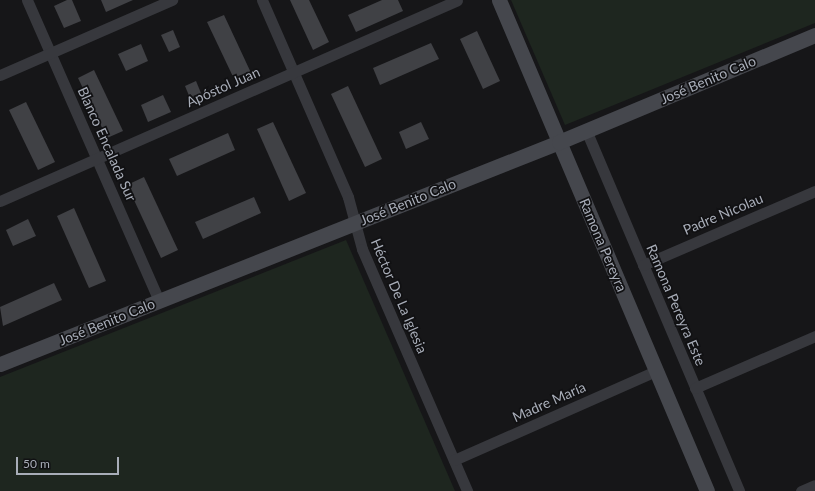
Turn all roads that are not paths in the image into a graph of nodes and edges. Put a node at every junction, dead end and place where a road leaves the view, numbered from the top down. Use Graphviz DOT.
graph roads {
  1 [pos="27,0"];
  2 [pos="172,0"];
  3 [pos="262,0"];
  4 [pos="458,0"];
  5 [pos="499,0"];
  6 [pos="815,35"];
  7 [pos="50,53"];
  8 [pos="294,72"];
  9 [pos="0,75"];
  10 [pos="586,130"];
  11 [pos="559,142"];
  12 [pos="97,159"];
  13 [pos="815,191"];
  14 [pos="0,201"];
  15 [pos="355,223"];
  16 [pos="643,265"];
  17 [pos="159,301"];
  18 [pos="815,336"];
  19 [pos="0,364"];
  20 [pos="656,371"];
  21 [pos="695,388"];
  22 [pos="454,460"];
  23 [pos="815,485"];
  24 [pos="467,491"];
  25 [pos="707,491"];
  26 [pos="738,491"];
  27 [pos="801,491"];
  1 -- 7 [label="street, Blanco Encalada Sur"];
  2 -- 7 [label="street"];
  3 -- 8 [label="street, Héctor De La Iglesia"];
  4 -- 8 [label="street, Apóstol Juan"];
  5 -- 11 [label="street, Ramona Pereyra"];
  6 -- 10 [label="street, José Benito Calo"];
  7 -- 9 [label="street"];
  7 -- 12 [label="street, Blanco Encalada Sur"];
  8 -- 12 [label="street, Apóstol Juan"];
  8 -- 15 [label="street, Héctor De La Iglesia"];
  10 -- 11 [label="street, José Benito Calo"];
  10 -- 16 [label="street, Ramona Pereyra Este"];
  11 -- 15 [label="street, José Benito Calo"];
  11 -- 20 [label="street, Ramona Pereyra"];
  12 -- 14 [label="street, Apóstol Juan"];
  12 -- 17 [label="street, Blanco Encalada Sur"];
  13 -- 16 [label="street, Padre Nicolau"];
  15 -- 17 [label="street, José Benito Calo"];
  15 -- 22 [label="street, Héctor De La Iglesia"];
  16 -- 21 [label="street, Ramona Pereyra Este"];
  17 -- 19 [label="street, José Benito Calo"];
  18 -- 21 [label="street"];
  20 -- 22 [label="street, Madre María"];
  20 -- 25 [label="street, Ramona Pereyra"];
  21 -- 26 [label="street, Ramona Pereyra Este"];
  22 -- 24 [label="street, Héctor De La Iglesia"];
  23 -- 27 [label="street"];
}
